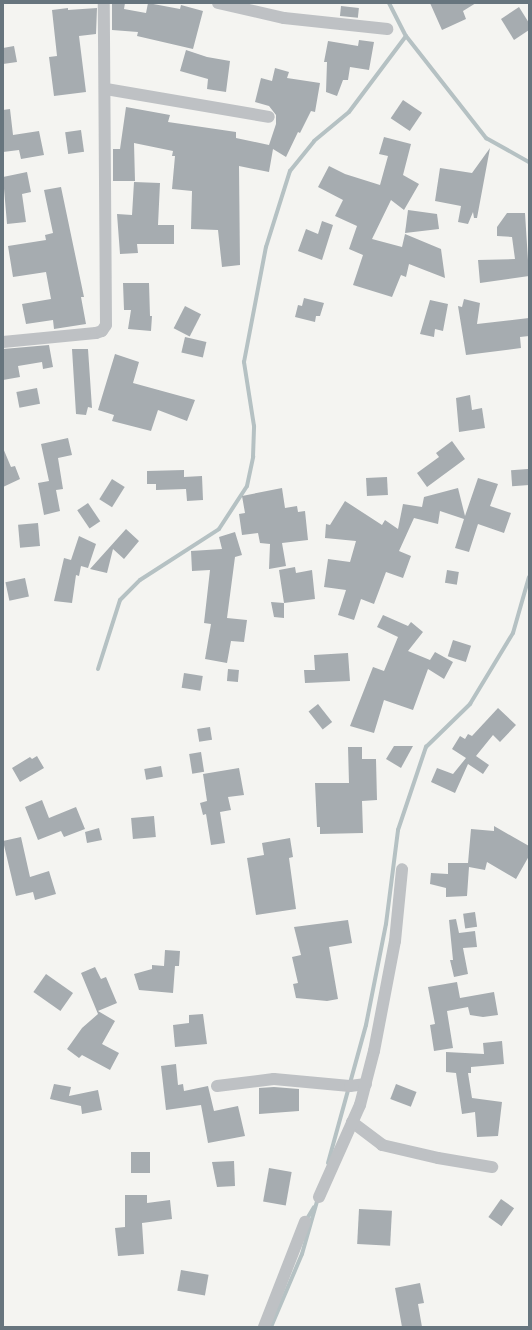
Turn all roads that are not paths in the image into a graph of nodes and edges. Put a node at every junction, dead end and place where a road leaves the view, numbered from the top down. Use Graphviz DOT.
graph roads {
  1 [pos="104,3"];
  2 [pos="218,3"];
  3 [pos="387,29"];
  4 [pos="106,89"];
  5 [pos="269,117"];
  6 [pos="3,342"];
  7 [pos="402,869"];
  8 [pos="366,1084"];
  9 [pos="217,1086"];
  10 [pos="352,1122"];
  11 [pos="492,1167"];
  12 [pos="319,1197"];
  13 [pos="305,1222"];
  14 [pos="264,1327"];
  1 -- 4 [label="street"];
  2 -- 3 [label="street"];
  4 -- 5 [label="street"];
  4 -- 6 [label="street"];
  7 -- 8 [label="street"];
  8 -- 9 [label="street"];
  8 -- 10 [label="street"];
  10 -- 11 [label="street"];
  10 -- 12 [label="street"];
  13 -- 14 [label="street"];
}
